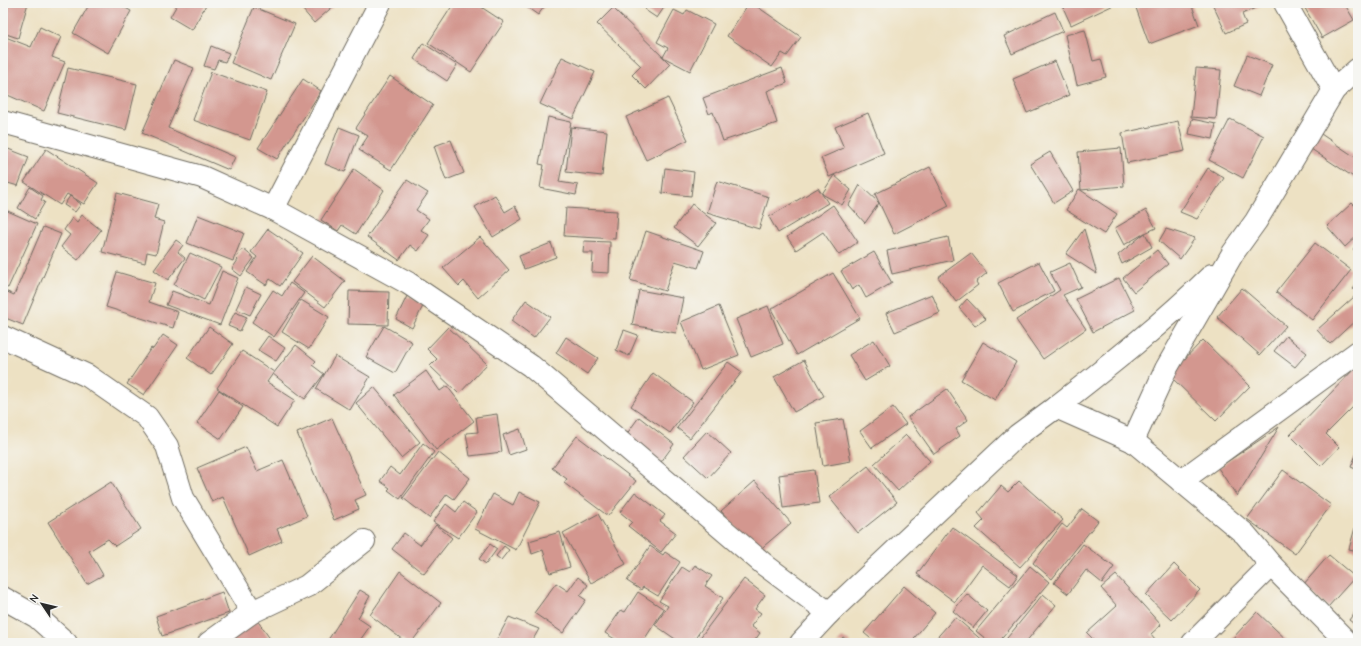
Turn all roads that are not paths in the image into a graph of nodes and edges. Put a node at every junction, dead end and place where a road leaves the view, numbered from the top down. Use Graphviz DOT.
graph roads {
  1 [pos="380,3"];
  2 [pos="1285,3"];
  3 [pos="1358,68"];
  4 [pos="1334,90"];
  5 [pos="3,122"];
  6 [pos="273,208"];
  7 [pos="1233,253"];
  8 [pos="3,337"];
  9 [pos="1358,352"];
  10 [pos="1056,407"];
  11 [pos="1133,441"];
  12 [pos="1181,481"];
  13 [pos="364,541"];
  14 [pos="1271,565"];
  15 [pos="3,598"];
  16 [pos="252,612"];
  17 [pos="829,613"];
  18 [pos="66,643"];
  19 [pos="209,643"];
  20 [pos="801,643"];
  21 [pos="1193,643"];
  22 [pos="1348,643"];
  1 -- 6 [label="street"];
  2 -- 4 [label="street"];
  3 -- 4 [label="street"];
  4 -- 7 [label="street"];
  5 -- 6 [label="street"];
  6 -- 17 [label="street"];
  7 -- 10 [label="street"];
  7 -- 11 [label="street"];
  8 -- 16 [label="street"];
  9 -- 12 [label="street"];
  10 -- 11 [label="street"];
  10 -- 17 [label="street"];
  11 -- 12 [label="street"];
  12 -- 14 [label="street"];
  13 -- 16 [label="street"];
  14 -- 21 [label="street"];
  14 -- 22 [label="street"];
  15 -- 18 [label="street"];
  16 -- 19 [label="street"];
  17 -- 20 [label="street"];
}
